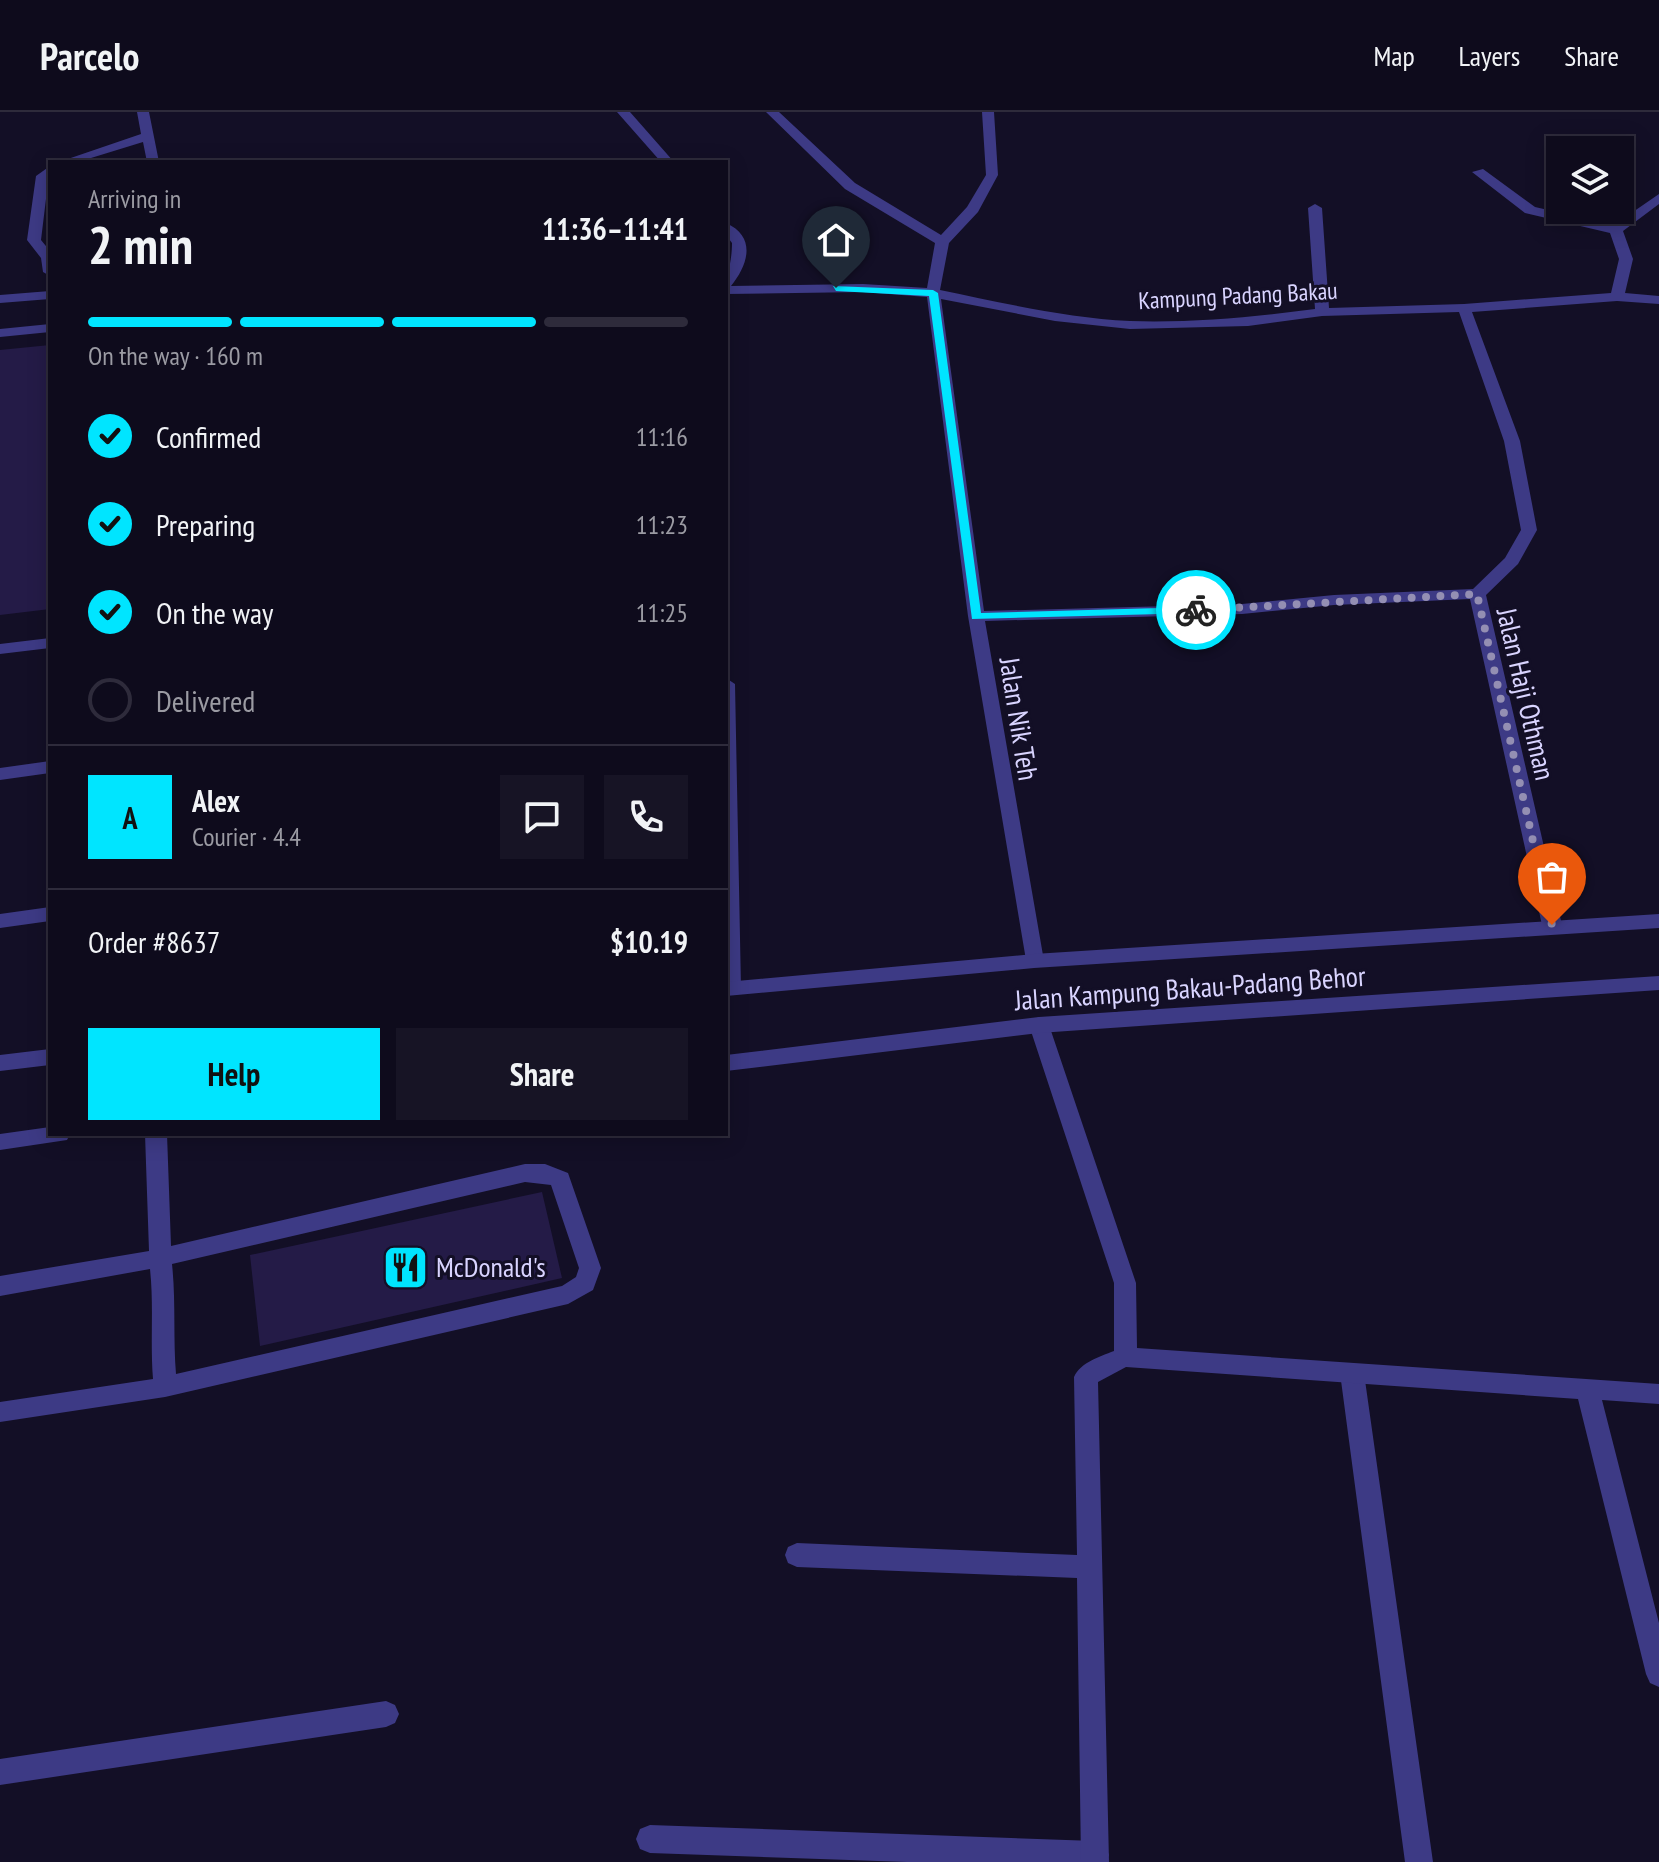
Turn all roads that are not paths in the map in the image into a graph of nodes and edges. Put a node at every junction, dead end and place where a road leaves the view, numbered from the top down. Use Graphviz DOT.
graph roads {
  1 [pos="143,112"];
  2 [pos="623,112"];
  3 [pos="772,112"];
  4 [pos="988,112"];
  5 [pos="148,136"];
  6 [pos="71,160"];
  7 [pos="153,160"];
  8 [pos="666,160"];
  9 [pos="48,172"];
  10 [pos="1478,172"];
  11 [pos="1659,198"];
  12 [pos="1315,208"];
  13 [pos="728,229"];
  14 [pos="1616,230"];
  15 [pos="942,242"];
  16 [pos="48,257"];
  17 [pos="728,281"];
  18 [pos="728,290"];
  19 [pos="933,293"];
  20 [pos="48,295"];
  21 [pos="1617,297"];
  22 [pos="0,299"];
  23 [pos="1659,300"];
  24 [pos="1464,308"];
  25 [pos="1322,312"];
  26 [pos="48,328"];
  27 [pos="0,333"];
  28 [pos="1477,594"];
  29 [pos="976,616"];
  30 [pos="48,643"];
  31 [pos="0,649"];
  32 [pos="48,767"];
  33 [pos="0,774"];
  34 [pos="48,914"];
  35 [pos="0,921"];
  36 [pos="1659,921"];
  37 [pos="1552,925"];
  38 [pos="1034,961"];
  39 [pos="1659,983"];
  40 [pos="728,989"];
  41 [pos="1039,1025"];
  42 [pos="48,1057"];
  43 [pos="0,1063"];
  44 [pos="728,1063"];
  45 [pos="48,1135"];
  46 [pos="156,1136"];
  47 [pos="0,1142"];
  48 [pos="160,1257"];
  49 [pos="0,1286"];
  50 [pos="1126,1357"];
  51 [pos="1352,1373"];
  52 [pos="165,1387"];
  53 [pos="1587,1389"];
  54 [pos="1659,1394"];
  55 [pos="0,1412"];
  56 [pos="797,1555"];
  57 [pos="1089,1567"];
  58 [pos="1659,1674"];
  59 [pos="386,1714"];
  60 [pos="0,1772"];
  61 [pos="650,1839"];
  62 [pos="1095,1858"];
  63 [pos="1419,1862"];
  1 -- 5 [label="street"];
  2 -- 8 [label="street"];
  3 -- 15 [label="street"];
  4 -- 15 [label="street"];
  5 -- 6 [label="street"];
  5 -- 7 [label="street"];
  9 -- 16 [label="street"];
  10 -- 14 [label="street"];
  11 -- 14 [label="street"];
  12 -- 25 [label="street"];
  13 -- 17 [label="street"];
  14 -- 21 [label="street"];
  15 -- 19 [label="street, Jalan Nik Teh"];
  18 -- 19 [label="street, Kampung Padang Bakau"];
  19 -- 25 [label="street, Kampung Padang Bakau"];
  19 -- 29 [label="street, Jalan Nik Teh"];
  20 -- 22 [label="street"];
  21 -- 23 [label="street, Kampung Padang Bakau"];
  21 -- 24 [label="street, Kampung Padang Bakau"];
  24 -- 25 [label="street, Kampung Padang Bakau"];
  24 -- 28 [label="street, Jalan Haji Othman"];
  26 -- 27 [label="street"];
  28 -- 29 [label="street"];
  28 -- 37 [label="street, Jalan Haji Othman"];
  29 -- 38 [label="street, Jalan Nik Teh"];
  30 -- 31 [label="street"];
  32 -- 33 [label="street"];
  34 -- 35 [label="street"];
  36 -- 37 [label="street"];
  37 -- 38 [label="street"];
  38 -- 40 [label="street"];
  39 -- 41 [label="street, Jalan Kampung Bakau-Padang Behor"];
  41 -- 44 [label="street, Jalan Kampung Bakau-Padang Behor"];
  41 -- 50 [label="street"];
  42 -- 43 [label="street"];
  45 -- 47 [label="street"];
  46 -- 48 [label="street"];
  48 -- 49 [label="street"];
  48 -- 52 [label="street"];
  48 -- 52 [label="street"];
  50 -- 51 [label="street"];
  50 -- 57 [label="street"];
  51 -- 53 [label="street"];
  51 -- 63 [label="street"];
  52 -- 55 [label="street"];
  53 -- 54 [label="street"];
  53 -- 58 [label="street"];
  56 -- 57 [label="street"];
  57 -- 62 [label="street"];
  59 -- 60 [label="street"];
  61 -- 62 [label="street"];
}
